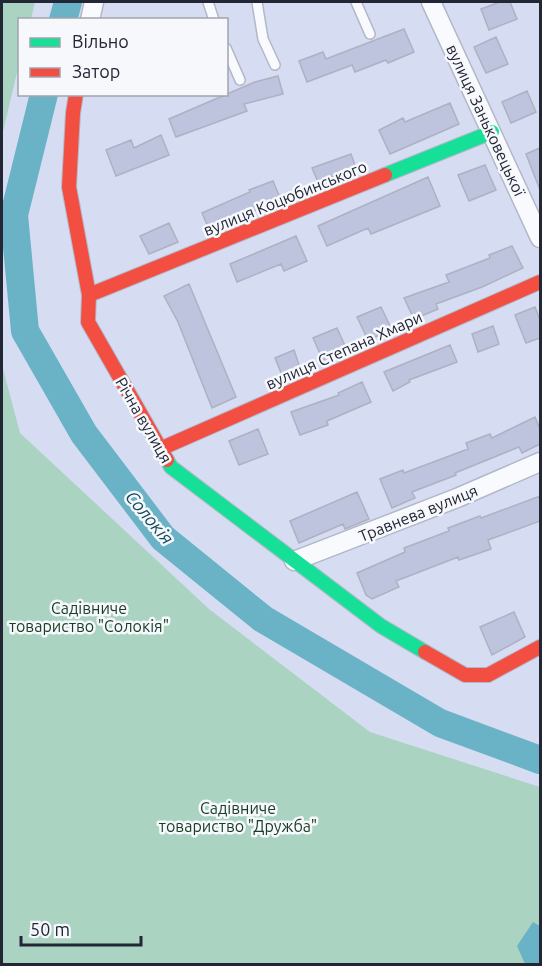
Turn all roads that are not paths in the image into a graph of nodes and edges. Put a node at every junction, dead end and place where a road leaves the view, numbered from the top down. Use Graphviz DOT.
graph roads {
  1 [pos="94,2"];
  2 [pos="208,2"];
  3 [pos="258,2"];
  4 [pos="356,2"];
  5 [pos="431,2"];
  6 [pos="90,18"];
  7 [pos="213,18"];
  8 [pos="370,34"];
  9 [pos="228,53"];
  10 [pos="276,65"];
  11 [pos="240,80"];
  12 [pos="76,96"];
  13 [pos="492,132"];
  14 [pos="540,238"];
  15 [pos="540,282"];
  16 [pos="89,294"];
  17 [pos="160,449"];
  18 [pos="540,462"];
  19 [pos="294,561"];
  20 [pos="540,647"];
  1 -- 6 [label="street"];
  2 -- 7 [label="lane"];
  3 -- 10 [label="lane"];
  4 -- 8 [label="lane"];
  5 -- 13 [label="street, вулиця Заньковецької"];
  9 -- 11 [label="lane"];
  12 -- 16 [label="street, Річна вулиця"];
  13 -- 14 [label="street, вулиця Заньковецької"];
  13 -- 16 [label="street, вулиця Коцюбинського"];
  15 -- 17 [label="street, вулиця Степана Хмари"];
  16 -- 17 [label="street, Річна вулиця"];
  17 -- 19 [label="street, Річна вулиця"];
  18 -- 19 [label="street, Травнева вулиця"];
  19 -- 20 [label="street, Річна вулиця"];
}
